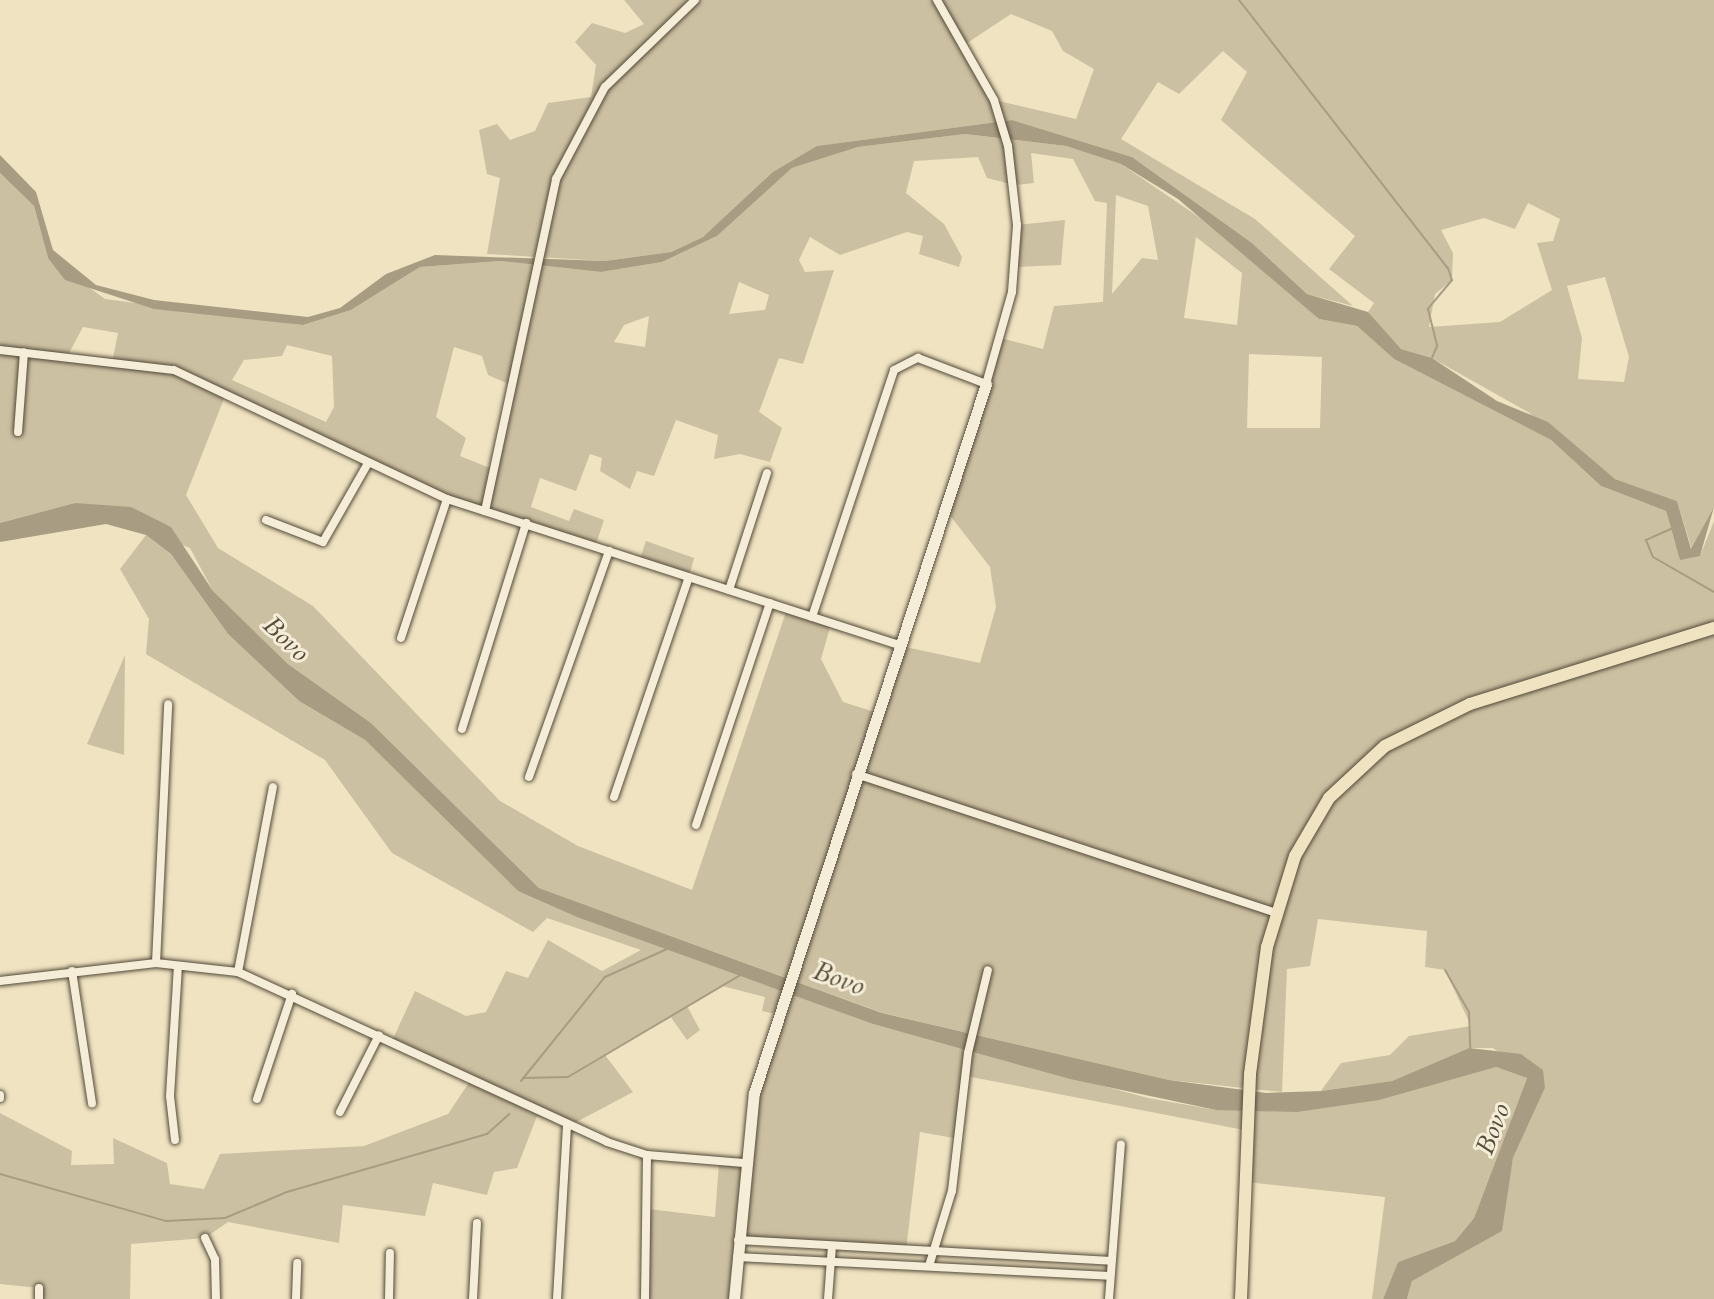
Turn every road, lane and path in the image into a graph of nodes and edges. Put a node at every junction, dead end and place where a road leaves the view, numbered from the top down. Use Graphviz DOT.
graph roads {
  1 [pos="695,0"];
  2 [pos="937,0"];
  3 [pos="0,350"];
  4 [pos="24,352"];
  5 [pos="986,384"];
  6 [pos="18,432"];
  7 [pos="367,465"];
  8 [pos="767,473"];
  9 [pos="447,499"];
  10 [pos="485,511"];
  11 [pos="266,520"];
  12 [pos="526,523"];
  13 [pos="609,551"];
  14 [pos="689,577"];
  15 [pos="729,590"];
  16 [pos="770,603"];
  17 [pos="812,617"];
  18 [pos="1714,628"];
  19 [pos="401,638"];
  20 [pos="901,646"];
  21 [pos="168,704"];
  22 [pos="462,729"];
  23 [pos="855,773"];
  24 [pos="529,777"];
  25 [pos="273,787"];
  26 [pos="614,797"];
  27 [pos="696,825"];
  28 [pos="1276,913"];
  29 [pos="156,963"];
  30 [pos="178,966"];
  31 [pos="988,970"];
  32 [pos="72,971"];
  33 [pos="238,972"];
  34 [pos="0,981"];
  35 [pos="292,994"];
  36 [pos="379,1035"];
  37 [pos="257,1099"];
  38 [pos="92,1103"];
  39 [pos="340,1112"];
  40 [pos="567,1127"];
  41 [pos="175,1140"];
  42 [pos="1121,1144"];
  43 [pos="647,1155"];
  44 [pos="744,1163"];
  45 [pos="477,1223"];
  46 [pos="205,1238"];
  47 [pos="738,1240"];
  48 [pos="832,1246"];
  49 [pos="930,1251"];
  50 [pos="390,1253"];
  51 [pos="737,1257"];
  52 [pos="1111,1261"];
  53 [pos="831,1262"];
  54 [pos="297,1263"];
  55 [pos="929,1266"];
  56 [pos="1110,1276"];
  57 [pos="39,1288"];
  58 [pos="39,1299"];
  59 [pos="216,1299"];
  60 [pos="296,1299"];
  61 [pos="389,1299"];
  62 [pos="473,1299"];
  63 [pos="557,1299"];
  64 [pos="645,1299"];
  65 [pos="734,1299"];
  66 [pos="828,1299"];
  67 [pos="1109,1299"];
  68 [pos="1241,1299"];
  1 -- 10 [label="street"];
  2 -- 5 [label="street"];
  3 -- 4 [label="street"];
  4 -- 6 [label="street"];
  4 -- 7 [label="street"];
  5 -- 17 [label="street"];
  5 -- 20 [label="street"];
  7 -- 9 [label="street"];
  7 -- 11 [label="street"];
  8 -- 15 [label="street"];
  9 -- 10 [label="street"];
  9 -- 19 [label="street"];
  10 -- 12 [label="street"];
  12 -- 13 [label="street"];
  12 -- 22 [label="street"];
  13 -- 14 [label="street"];
  13 -- 24 [label="street"];
  14 -- 15 [label="street"];
  14 -- 26 [label="street"];
  15 -- 16 [label="street"];
  16 -- 17 [label="street"];
  16 -- 27 [label="street"];
  17 -- 20 [label="street"];
  18 -- 28 [label="main road"];
  20 -- 23 [label="street"];
  21 -- 29 [label="street"];
  23 -- 28 [label="street"];
  23 -- 44 [label="street"];
  25 -- 33 [label="street"];
  28 -- 68 [label="main road"];
  29 -- 30 [label="street"];
  29 -- 32 [label="street"];
  30 -- 33 [label="street"];
  30 -- 41 [label="street"];
  31 -- 49 [label="street"];
  32 -- 34 [label="street"];
  32 -- 38 [label="street"];
  33 -- 35 [label="street"];
  35 -- 36 [label="street"];
  35 -- 37 [label="street"];
  36 -- 39 [label="street"];
  36 -- 40 [label="street"];
  40 -- 43 [label="street"];
  40 -- 63 [label="street"];
  42 -- 52 [label="street"];
  43 -- 44 [label="street"];
  43 -- 64 [label="street"];
  44 -- 47 [label="street"];
  45 -- 62 [label="street"];
  46 -- 59 [label="street"];
  47 -- 48 [label="street"];
  47 -- 51 [label="street"];
  48 -- 49 [label="street"];
  48 -- 53 [label="street"];
  49 -- 52 [label="street"];
  49 -- 55 [label="street"];
  50 -- 61 [label="street"];
  51 -- 53 [label="street"];
  51 -- 65 [label="street"];
  52 -- 56 [label="street"];
  53 -- 55 [label="street"];
  53 -- 66 [label="street"];
  54 -- 60 [label="street"];
  55 -- 56 [label="street"];
  56 -- 67 [label="street"];
  57 -- 58 [label="street"];
}
